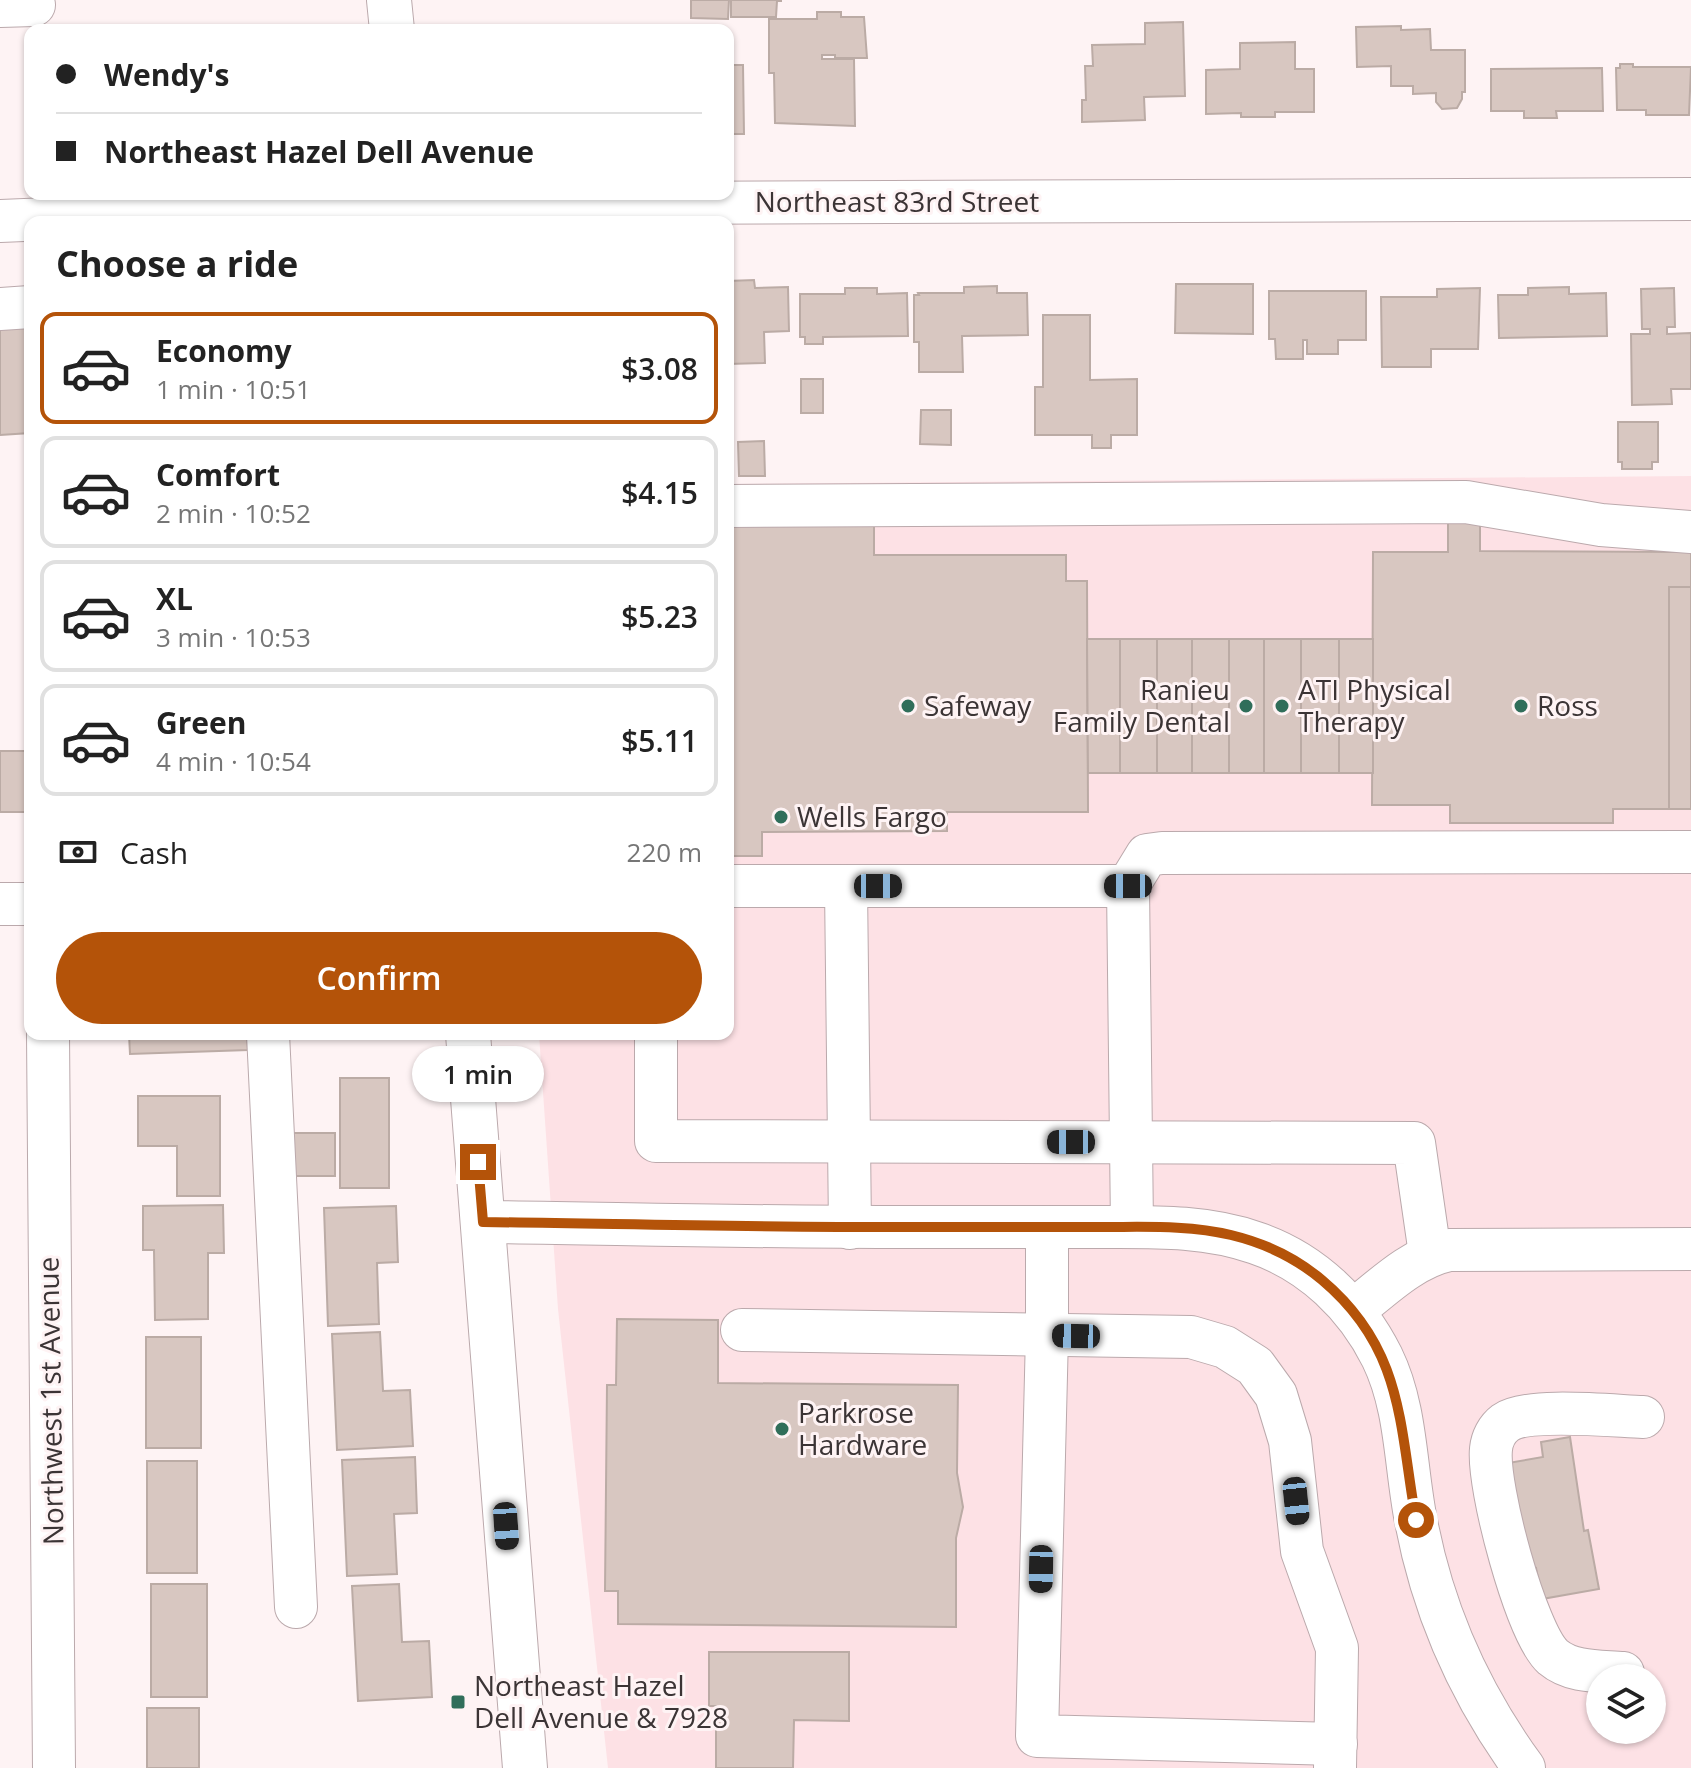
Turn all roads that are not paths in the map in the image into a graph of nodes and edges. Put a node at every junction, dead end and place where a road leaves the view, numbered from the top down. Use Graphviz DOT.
graph roads {
  1 [pos="389,0"];
  2 [pos="391,24"];
  3 [pos="1691,199"];
  4 [pos="53,206"];
  5 [pos="405,207"];
  6 [pos="638,212"];
  7 [pos="177,216"];
  8 [pos="211,216"];
  9 [pos="0,221"];
  10 [pos="24,307"];
  11 [pos="0,309"];
  12 [pos="734,506"];
  13 [pos="1691,532"];
  14 [pos="1691,852"];
  15 [pos="734,886"];
  16 [pos="846,886"];
  17 [pos="1128,886"];
  18 [pos="0,904"];
  19 [pos="24,904"];
  20 [pos="48,1040"];
  21 [pos="268,1040"];
  22 [pos="468,1040"];
  23 [pos="656,1040"];
  24 [pos="849,1142"];
  25 [pos="1131,1142"];
  26 [pos="483,1222"];
  27 [pos="1047,1227"];
  28 [pos="1132,1227"];
  29 [pos="850,1228"];
  30 [pos="1691,1249"];
  31 [pos="1430,1254"];
  32 [pos="1353,1311"];
  33 [pos="742,1330"];
  34 [pos="1047,1335"];
  35 [pos="1643,1417"];
  36 [pos="296,1607"];
  37 [pos="1586,1669"];
  38 [pos="1336,1756"];
  39 [pos="54,1768"];
  40 [pos="525,1768"];
  41 [pos="1524,1768"];
  1 -- 2 [label="main road"];
  3 -- 6 [label="street, Northeast 83rd Street"];
  4 -- 7 [label="street, Northeast 83rd Street"];
  4 -- 9 [label="street, Northeast 83rd Street"];
  5 -- 6 [label="street, Northeast 83rd Street"];
  5 -- 8 [label="street, Northeast 83rd Street"];
  10 -- 11 [label="street"];
  12 -- 13 [label="street"];
  14 -- 17 [label="street"];
  15 -- 16 [label="street"];
  16 -- 17 [label="street"];
  16 -- 24 [label="street"];
  17 -- 25 [label="street"];
  18 -- 19 [label="street"];
  20 -- 39 [label="street, Northwest 1st Avenue"];
  21 -- 36 [label="street"];
  22 -- 26 [label="main road"];
  23 -- 24 [label="street"];
  24 -- 25 [label="street"];
  24 -- 29 [label="street"];
  25 -- 28 [label="street"];
  25 -- 31 [label="street"];
  26 -- 29 [label="street"];
  26 -- 40 [label="main road"];
  27 -- 28 [label="street"];
  27 -- 29 [label="street"];
  27 -- 34 [label="street"];
  28 -- 32 [label="street"];
  30 -- 31 [label="street"];
  31 -- 32 [label="street"];
  32 -- 41 [label="street"];
  33 -- 34 [label="street"];
  34 -- 38 [label="street"];
  34 -- 38 [label="street"];
  35 -- 37 [label="street"];
}
